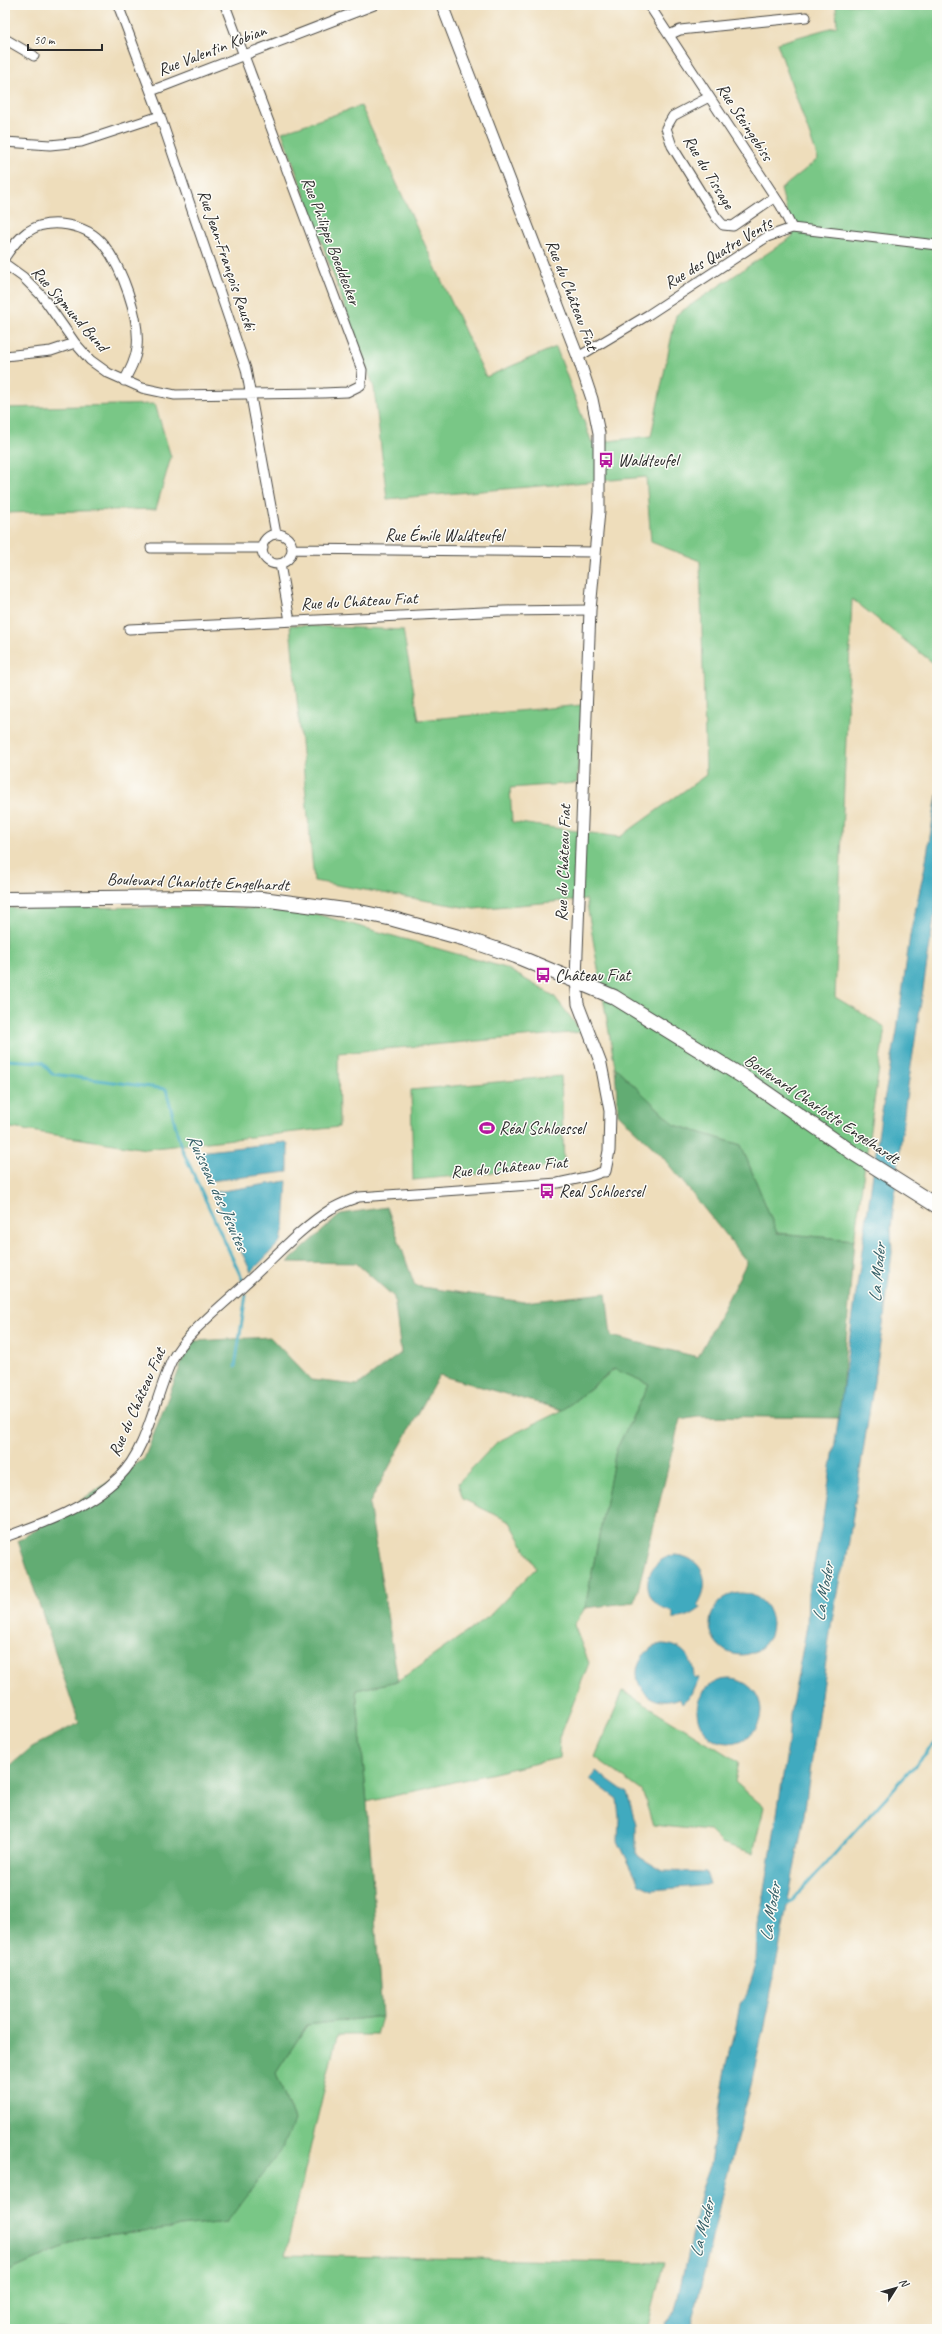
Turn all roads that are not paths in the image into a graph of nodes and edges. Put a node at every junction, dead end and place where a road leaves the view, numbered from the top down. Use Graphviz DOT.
graph roads {
  1 [pos="118,5"];
  2 [pos="225,5"];
  3 [pos="374,5"];
  4 [pos="442,5"];
  5 [pos="649,5"];
  6 [pos="806,17"];
  7 [pos="669,36"];
  8 [pos="5,39"];
  9 [pos="243,54"];
  10 [pos="34,56"];
  11 [pos="151,91"];
  12 [pos="709,97"];
  13 [pos="160,116"];
  14 [pos="5,142"];
  15 [pos="775,197"];
  16 [pos="792,228"];
  17 [pos="937,245"];
  18 [pos="5,257"];
  19 [pos="5,264"];
  20 [pos="75,343"];
  21 [pos="5,356"];
  22 [pos="578,357"];
  23 [pos="124,381"];
  24 [pos="252,393"];
  25 [pos="276,534"];
  26 [pos="151,548"];
  27 [pos="263,548"];
  28 [pos="292,549"];
  29 [pos="595,552"];
  30 [pos="280,564"];
  31 [pos="590,610"];
  32 [pos="290,621"];
  33 [pos="129,628"];
  34 [pos="5,898"];
  35 [pos="576,979"];
  36 [pos="605,1171"];
  37 [pos="932,1203"];
  38 [pos="5,1537"];
  1 -- 11 [label="street, Rue Jean-François Rauski"];
  2 -- 9 [label="street, Rue Philippe Boeddecker"];
  3 -- 9 [label="street, Rue Valentin Kobian"];
  4 -- 22 [label="street, Rue du Château Fiat"];
  5 -- 7 [label="street, Rue Steingebiss"];
  6 -- 7 [label="street"];
  7 -- 12 [label="street, Rue Steingebiss"];
  8 -- 10 [label="street"];
  9 -- 11 [label="street, Rue Valentin Kobian"];
  9 -- 24 [label="street, Rue Philippe Boeddecker"];
  11 -- 13 [label="street, Rue Jean-François Rauski"];
  12 -- 15 [label="street, Rue Steingebiss"];
  12 -- 15 [label="street, Rue du Tissage"];
  13 -- 14 [label="street"];
  13 -- 24 [label="street, Rue Jean-François Rauski"];
  15 -- 16 [label="street, Rue Steingebiss"];
  16 -- 17 [label="street, Rue des Quatre Vents"];
  16 -- 22 [label="street, Rue des Quatre Vents"];
  18 -- 23 [label="street"];
  19 -- 20 [label="street, Rue Sigmund Bund"];
  20 -- 21 [label="street"];
  20 -- 23 [label="street, Rue Sigmund Bund"];
  22 -- 29 [label="street, Rue du Château Fiat"];
  23 -- 24 [label="street, Rue Sigmund Bund"];
  24 -- 25 [label="street, Rue Jean-François Rauski"];
  25 -- 27 [label="street"];
  25 -- 28 [label="street"];
  26 -- 27 [label="street"];
  27 -- 30 [label="street"];
  28 -- 29 [label="street, Rue Émile Waldteufel"];
  28 -- 30 [label="street"];
  29 -- 31 [label="street, Rue du Château Fiat"];
  30 -- 32 [label="street"];
  31 -- 32 [label="street, Rue du Château Fiat"];
  31 -- 35 [label="street, Rue du Château Fiat"];
  32 -- 33 [label="street, Rue du Château Fiat"];
  34 -- 35 [label="main road, Boulevard Charlotte Engelhardt"];
  35 -- 36 [label="street, Rue du Château Fiat"];
  35 -- 37 [label="main road, Boulevard Charlotte Engelhardt"];
  36 -- 38 [label="street, Rue du Château Fiat"];
}
